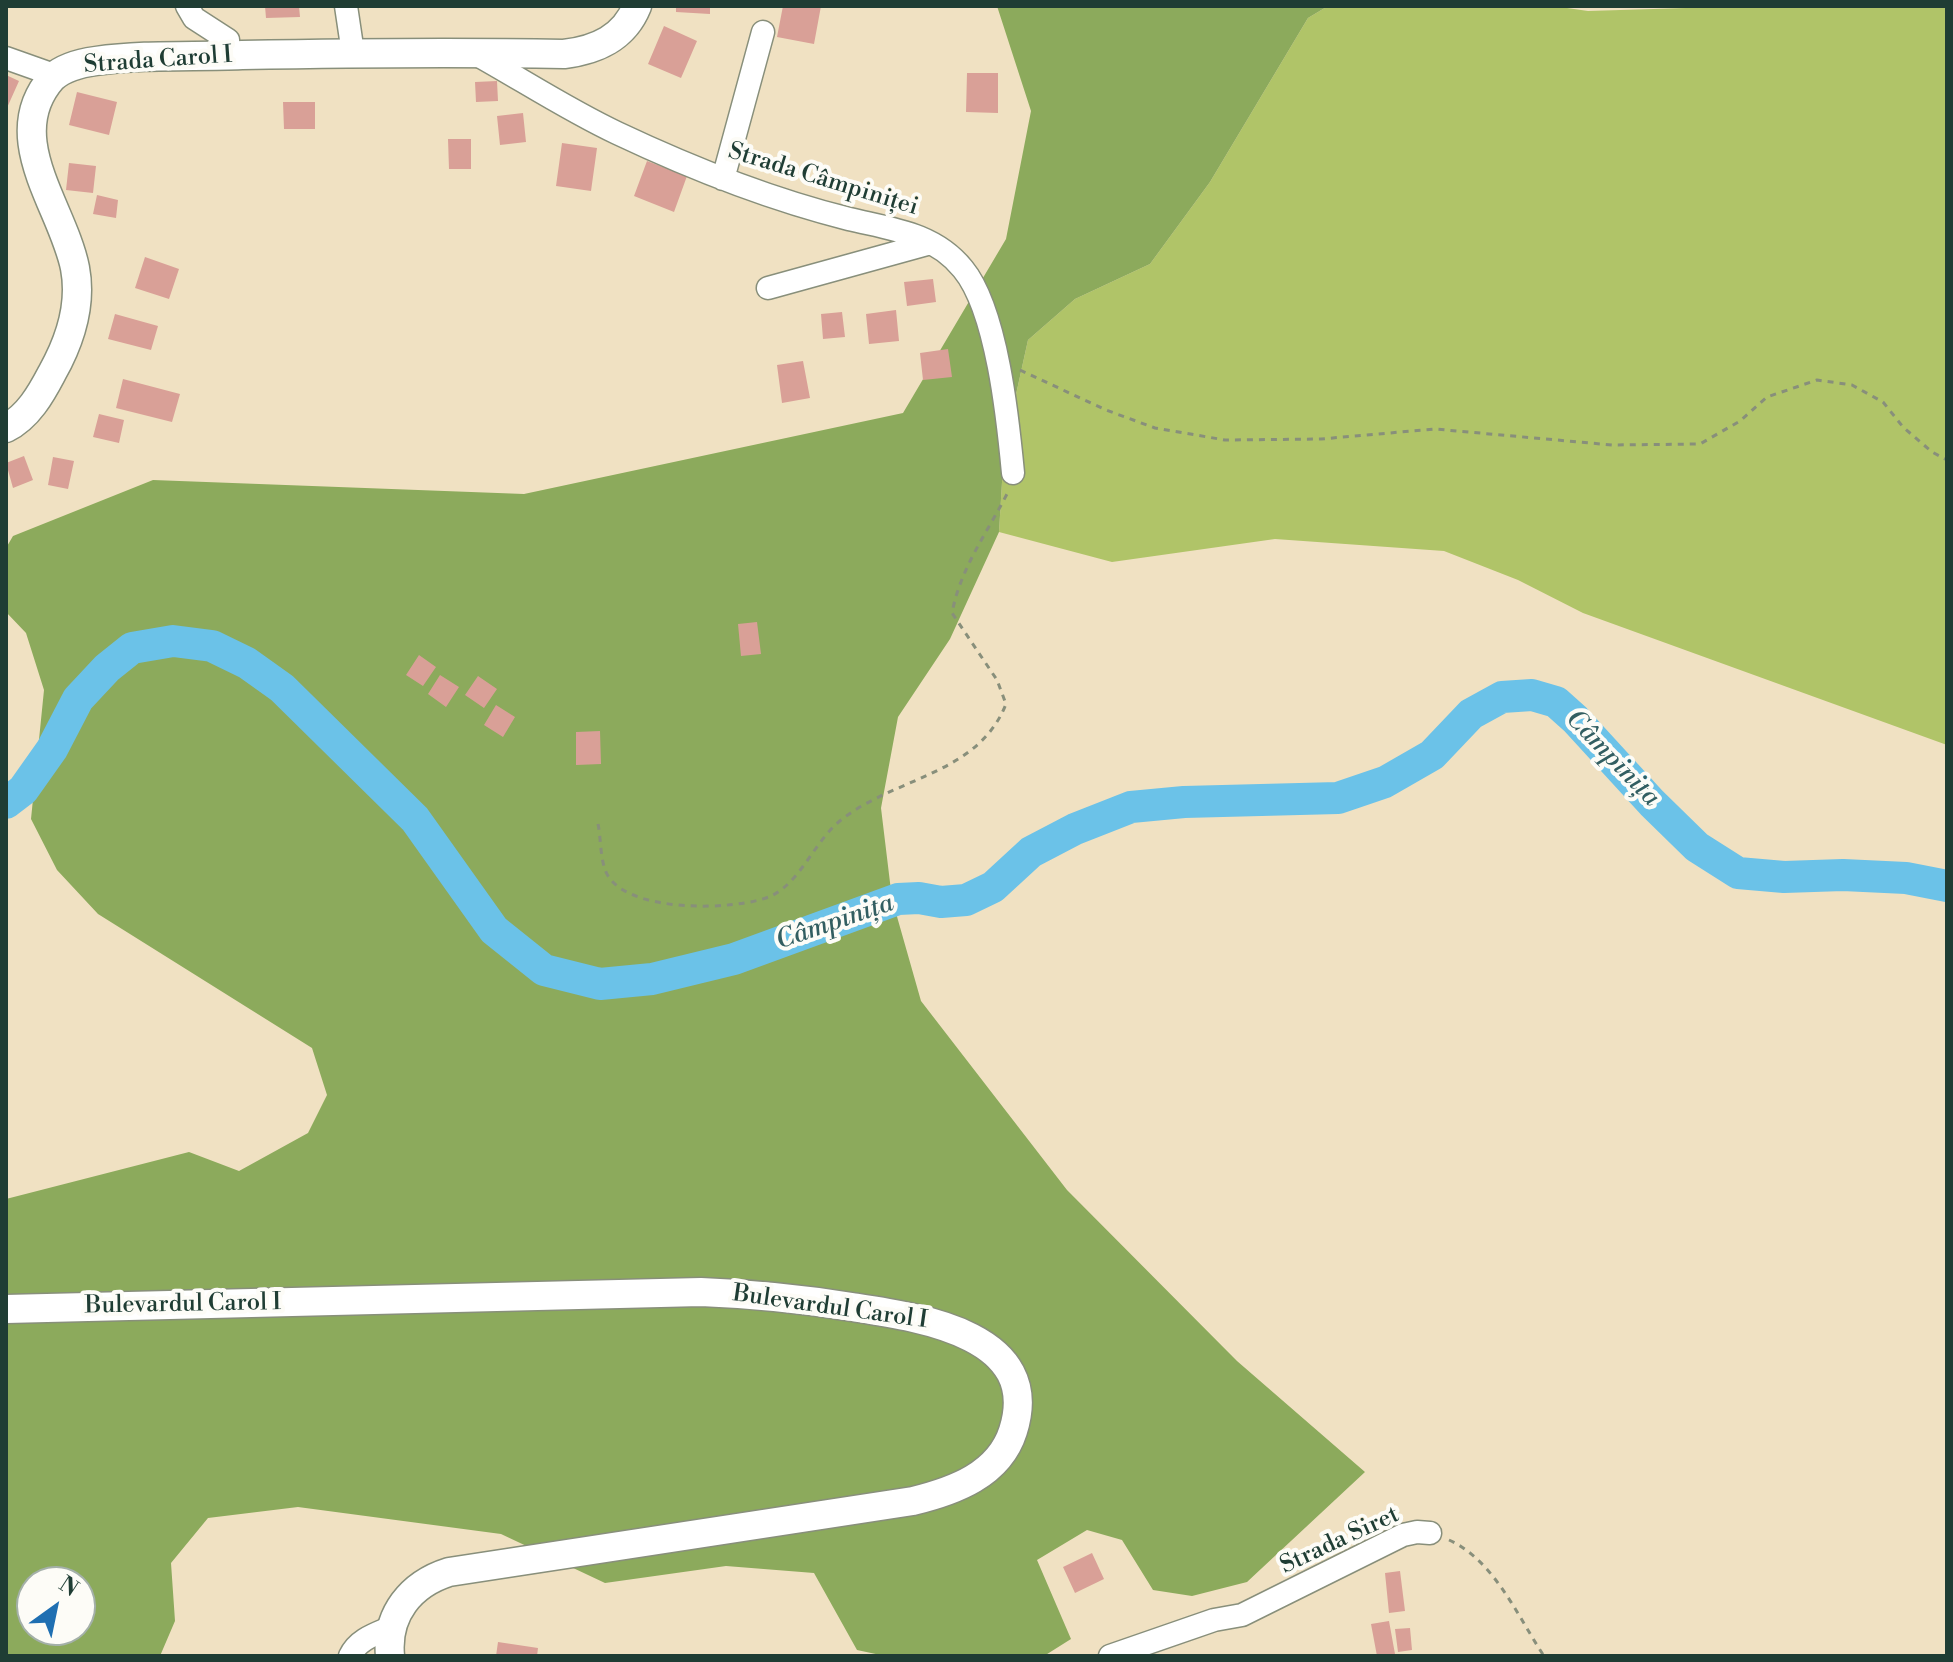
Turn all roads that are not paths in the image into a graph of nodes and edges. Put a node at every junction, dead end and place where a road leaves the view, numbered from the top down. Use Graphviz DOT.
graph roads {
  1 [pos="187,6"];
  2 [pos="346,6"];
  3 [pos="637,6"];
  4 [pos="763,32"];
  5 [pos="473,52"];
  6 [pos="353,53"];
  7 [pos="229,56"];
  8 [pos="6,58"];
  9 [pos="54,75"];
  10 [pos="723,179"];
  11 [pos="931,243"];
  12 [pos="768,288"];
  13 [pos="6,428"];
  14 [pos="1013,473"];
  15 [pos="6,1309"];
  16 [pos="1430,1533"];
  17 [pos="392,1627"];
  18 [pos="350,1656"];
  19 [pos="390,1656"];
  20 [pos="1110,1656"];
  1 -- 7 [label="street"];
  2 -- 6 [label="street"];
  3 -- 5 [label="main road, Strada Carol I"];
  4 -- 10 [label="street"];
  5 -- 6 [label="main road, Strada Carol I"];
  5 -- 10 [label="street, Strada Câmpiniței"];
  6 -- 7 [label="main road, Strada Carol I"];
  7 -- 9 [label="main road, Strada Carol I"];
  8 -- 9 [label="street"];
  9 -- 13 [label="main road, Strada Carol I"];
  10 -- 11 [label="street, Strada Câmpiniței"];
  11 -- 12 [label="street"];
  11 -- 14 [label="street, Strada Câmpiniței"];
  15 -- 17 [label="main road, Bulevardul Carol I"];
  16 -- 20 [label="street, Strada Siret"];
  17 -- 18 [label="street"];
  17 -- 19 [label="main road, Bulevardul Carol I"];
}
